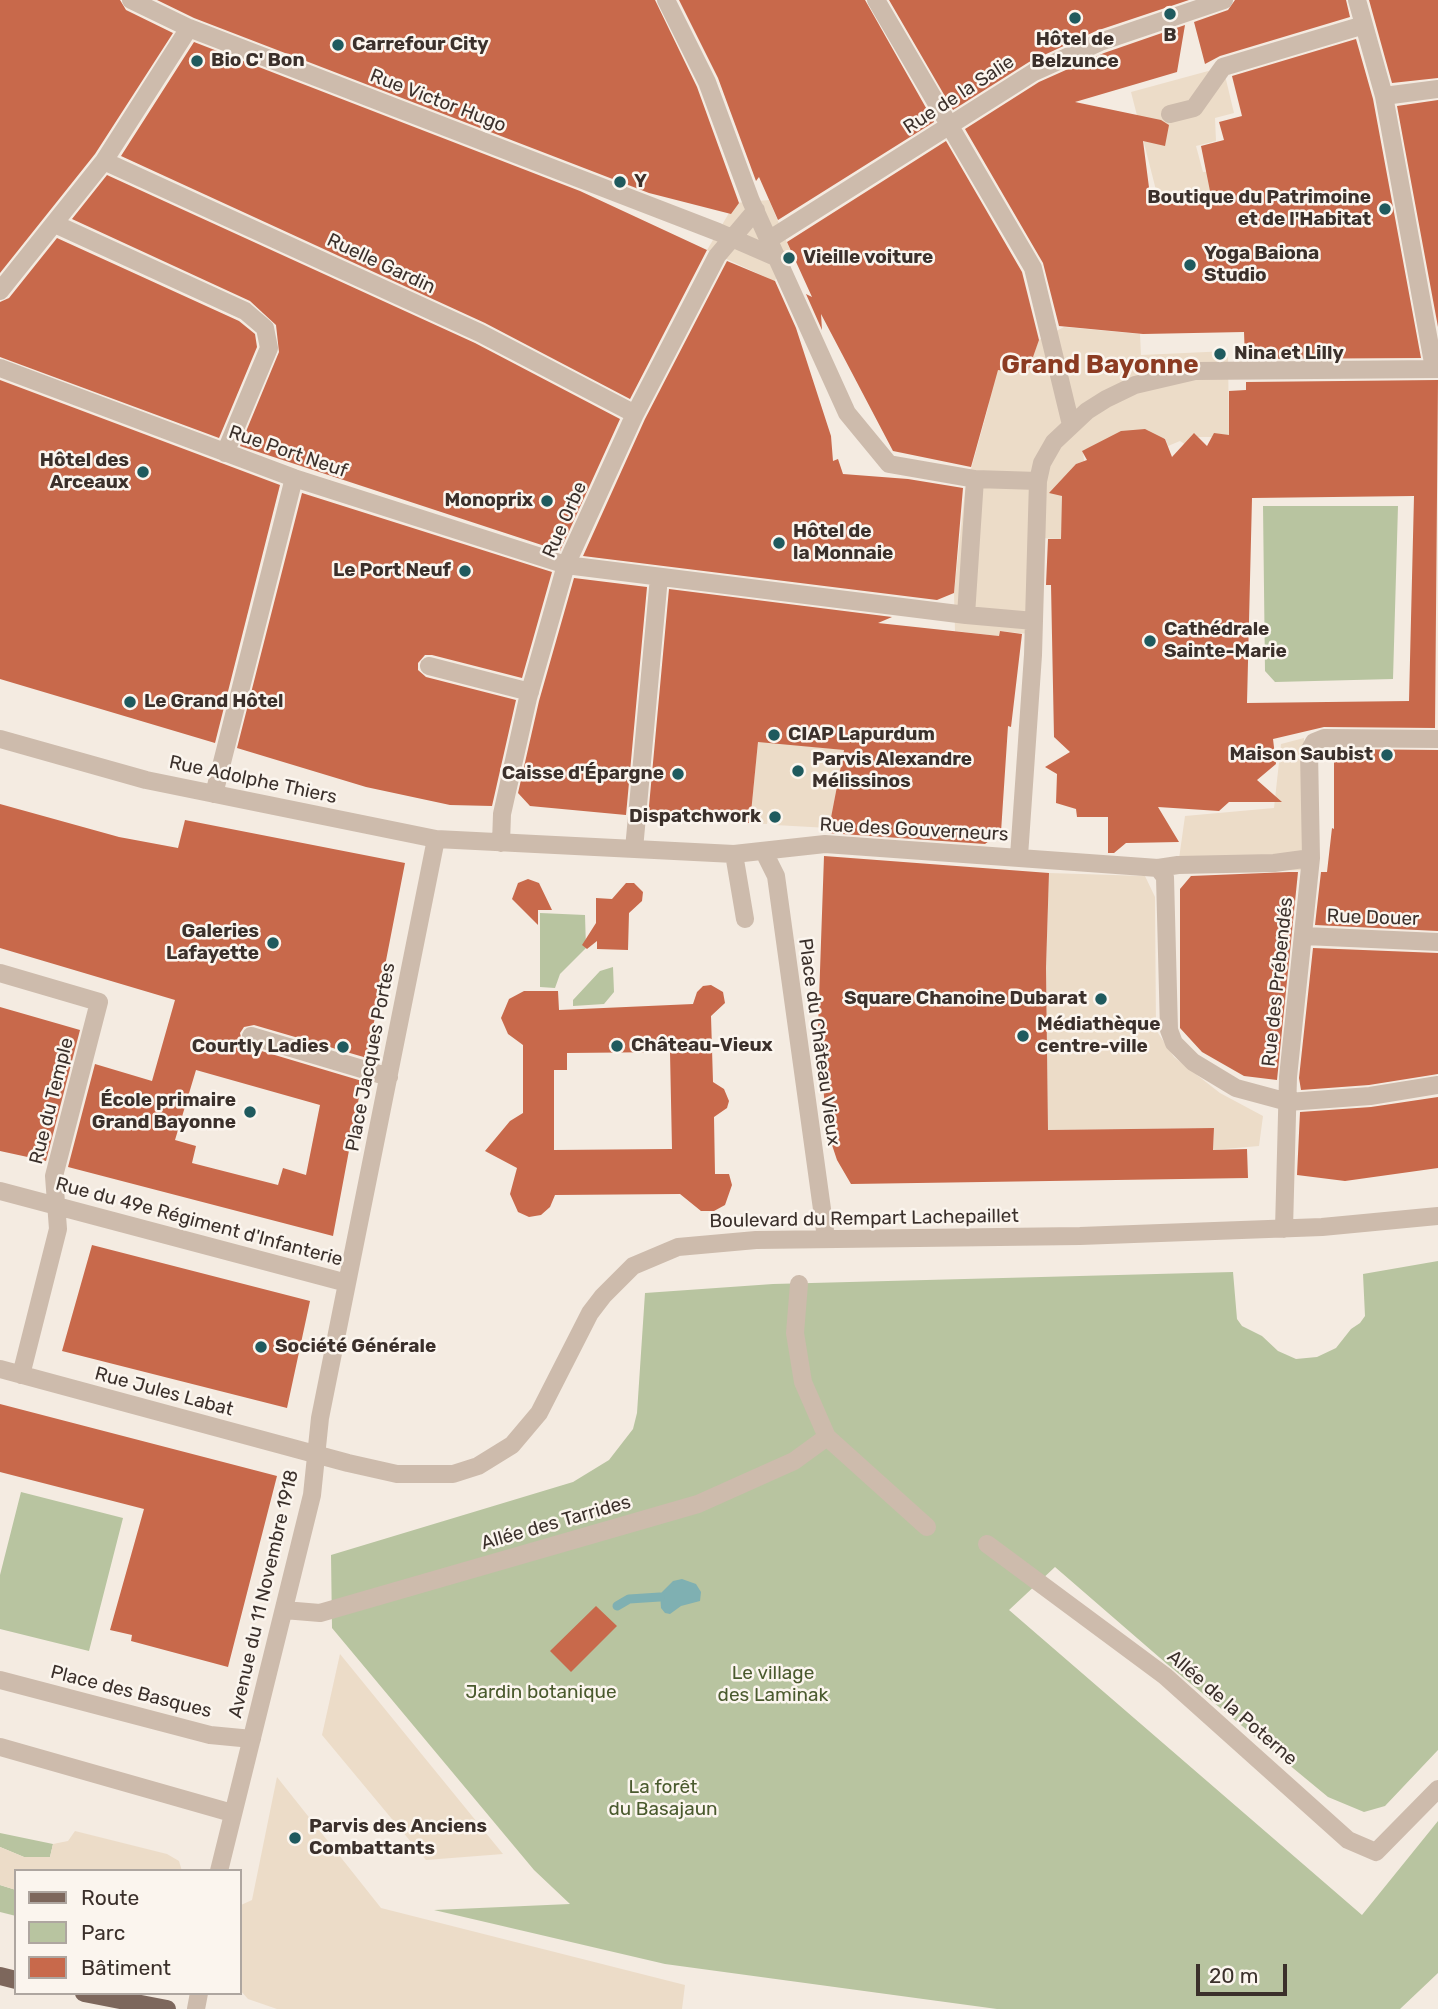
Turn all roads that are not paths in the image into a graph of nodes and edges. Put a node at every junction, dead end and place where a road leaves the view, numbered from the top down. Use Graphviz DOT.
graph roads {
  1 [pos="131,0"];
  2 [pos="666,0"];
  3 [pos="876,0"];
  4 [pos="1224,0"];
  5 [pos="1357,0"];
  6 [pos="1364,25"];
  7 [pos="190,28"];
  8 [pos="1438,89"];
  9 [pos="1384,96"];
  10 [pos="1170,114"];
  11 [pos="950,127"];
  12 [pos="104,161"];
  13 [pos="756,210"];
  14 [pos="55,223"];
  15 [pos="731,238"];
  16 [pos="770,239"];
  17 [pos="780,259"];
  18 [pos="0,290"];
  19 [pos="0,368"];
  20 [pos="1436,368"];
  21 [pos="635,414"];
  22 [pos="1071,425"];
  23 [pos="225,453"];
  24 [pos="294,478"];
  25 [pos="975,479"];
  26 [pos="1038,481"];
  27 [pos="566,565"];
  28 [pos="659,577"];
  29 [pos="966,615"];
  30 [pos="1034,621"];
  31 [pos="429,666"];
  32 [pos="530,692"];
  33 [pos="0,738"];
  34 [pos="1438,739"];
  35 [pos="214,794"];
  36 [pos="436,839"];
  37 [pos="500,843"];
  38 [pos="634,849"];
  39 [pos="764,852"];
  40 [pos="734,853"];
  41 [pos="1019,856"];
  42 [pos="1311,858"];
  43 [pos="1158,868"];
  44 [pos="745,919"];
  45 [pos="1306,936"];
  46 [pos="1438,942"];
  47 [pos="0,973"];
  48 [pos="251,1036"];
  49 [pos="389,1077"];
  50 [pos="1438,1085"];
  51 [pos="1287,1102"];
  52 [pos="0,1191"];
  53 [pos="58,1205"];
  54 [pos="1438,1216"];
  55 [pos="1284,1229"];
  56 [pos="826,1238"];
  57 [pos="347,1283"];
  58 [pos="799,1284"];
  59 [pos="0,1369"];
  60 [pos="21,1375"];
  61 [pos="827,1437"];
  62 [pos="317,1455"];
  63 [pos="927,1527"];
  64 [pos="987,1544"];
  65 [pos="284,1610"];
  66 [pos="0,1680"];
  67 [pos="252,1739"];
  68 [pos="0,1747"];
  69 [pos="1438,1789"];
  70 [pos="232,1813"];
  71 [pos="219,1869"];
  72 [pos="94,1995"];
  73 [pos="167,2009"];
  1 -- 7 [label="street, Rue Victor Hugo"];
  2 -- 13 [label="street"];
  3 -- 11 [label="street"];
  4 -- 11 [label="street, Rue de la Salie"];
  5 -- 6 [label="street"];
  6 -- 9 [label="street"];
  6 -- 10 [label="street"];
  7 -- 12 [label="street"];
  7 -- 15 [label="street, Rue Victor Hugo"];
  8 -- 9 [label="street"];
  9 -- 20 [label="street"];
  11 -- 16 [label="street, Rue de la Salie"];
  11 -- 22 [label="street"];
  12 -- 14 [label="street"];
  12 -- 21 [label="street, Ruelle Gardin"];
  13 -- 15 [label="street, Rue Orbe"];
  13 -- 16 [label="street"];
  14 -- 18 [label="street"];
  14 -- 23 [label="street"];
  15 -- 17 [label="street, Rue Victor Hugo"];
  15 -- 21 [label="street, Rue Orbe"];
  16 -- 17 [label="street"];
  17 -- 25 [label="street"];
  19 -- 23 [label="street, Rue Port Neuf"];
  20 -- 22 [label="street"];
  21 -- 27 [label="street, Rue Orbe"];
  22 -- 26 [label="street"];
  23 -- 24 [label="street, Rue Port Neuf"];
  24 -- 27 [label="street, Rue Port Neuf"];
  24 -- 35 [label="street"];
  25 -- 26 [label="street"];
  25 -- 29 [label="street"];
  26 -- 30 [label="street"];
  27 -- 28 [label="street, Rue Port Neuf"];
  27 -- 32 [label="street, Rue Orbe"];
  28 -- 29 [label="street, Rue Port Neuf"];
  28 -- 38 [label="street"];
  29 -- 30 [label="street, Rue Port Neuf"];
  30 -- 41 [label="street"];
  31 -- 32 [label="street"];
  32 -- 37 [label="street, Rue Orbe"];
  33 -- 35 [label="street, Rue Adolphe Thiers"];
  34 -- 42 [label="street, Rue des Prébendés"];
  35 -- 36 [label="street, Rue Adolphe Thiers"];
  36 -- 37 [label="street, Rue Adolphe Thiers"];
  36 -- 49 [label="street, Place Jacques Portes"];
  37 -- 38 [label="street, Rue des Gouverneurs"];
  38 -- 40 [label="street, Rue des Gouverneurs"];
  39 -- 40 [label="street, Rue des Gouverneurs"];
  39 -- 41 [label="street, Rue des Gouverneurs"];
  39 -- 56 [label="street, Place du Château Vieux"];
  40 -- 44 [label="street"];
  41 -- 43 [label="street, Rue des Gouverneurs"];
  42 -- 43 [label="street, Rue des Gouverneurs"];
  42 -- 45 [label="street, Rue des Prébendés"];
  43 -- 51 [label="street"];
  45 -- 46 [label="street, Rue Douer"];
  45 -- 51 [label="street, Rue des Prébendés"];
  47 -- 53 [label="street, Rue du Temple"];
  48 -- 49 [label="street"];
  49 -- 57 [label="street, Place Jacques Portes"];
  50 -- 51 [label="street"];
  51 -- 55 [label="street, Rue des Prébendés"];
  52 -- 53 [label="street, Rue du 49e Régiment d'Infanterie"];
  53 -- 57 [label="street, Rue du 49e Régiment d'Infanterie"];
  53 -- 60 [label="street, Rue du Temple"];
  54 -- 55 [label="street, Boulevard du Rempart Lachepaillet"];
  55 -- 56 [label="street, Boulevard du Rempart Lachepaillet"];
  56 -- 62 [label="street, Boulevard du Rempart Lachepaillet"];
  57 -- 62 [label="street, Avenue du 11 Novembre 1918"];
  58 -- 61 [label="street"];
  59 -- 60 [label="street, Rue Jules Labat"];
  60 -- 62 [label="street, Rue Jules Labat"];
  61 -- 63 [label="street"];
  61 -- 65 [label="street, Allée des Tarrides"];
  62 -- 65 [label="street, Avenue du 11 Novembre 1918"];
  64 -- 69 [label="street, Allée de la Poterne"];
  65 -- 67 [label="street, Avenue du 11 Novembre 1918"];
  66 -- 67 [label="street, Place des Basques"];
  67 -- 70 [label="street, Avenue du 11 Novembre 1918"];
  68 -- 70 [label="street"];
  70 -- 71 [label="street, Avenue du 11 Novembre 1918"];
  72 -- 73 [label="main road"];
}
